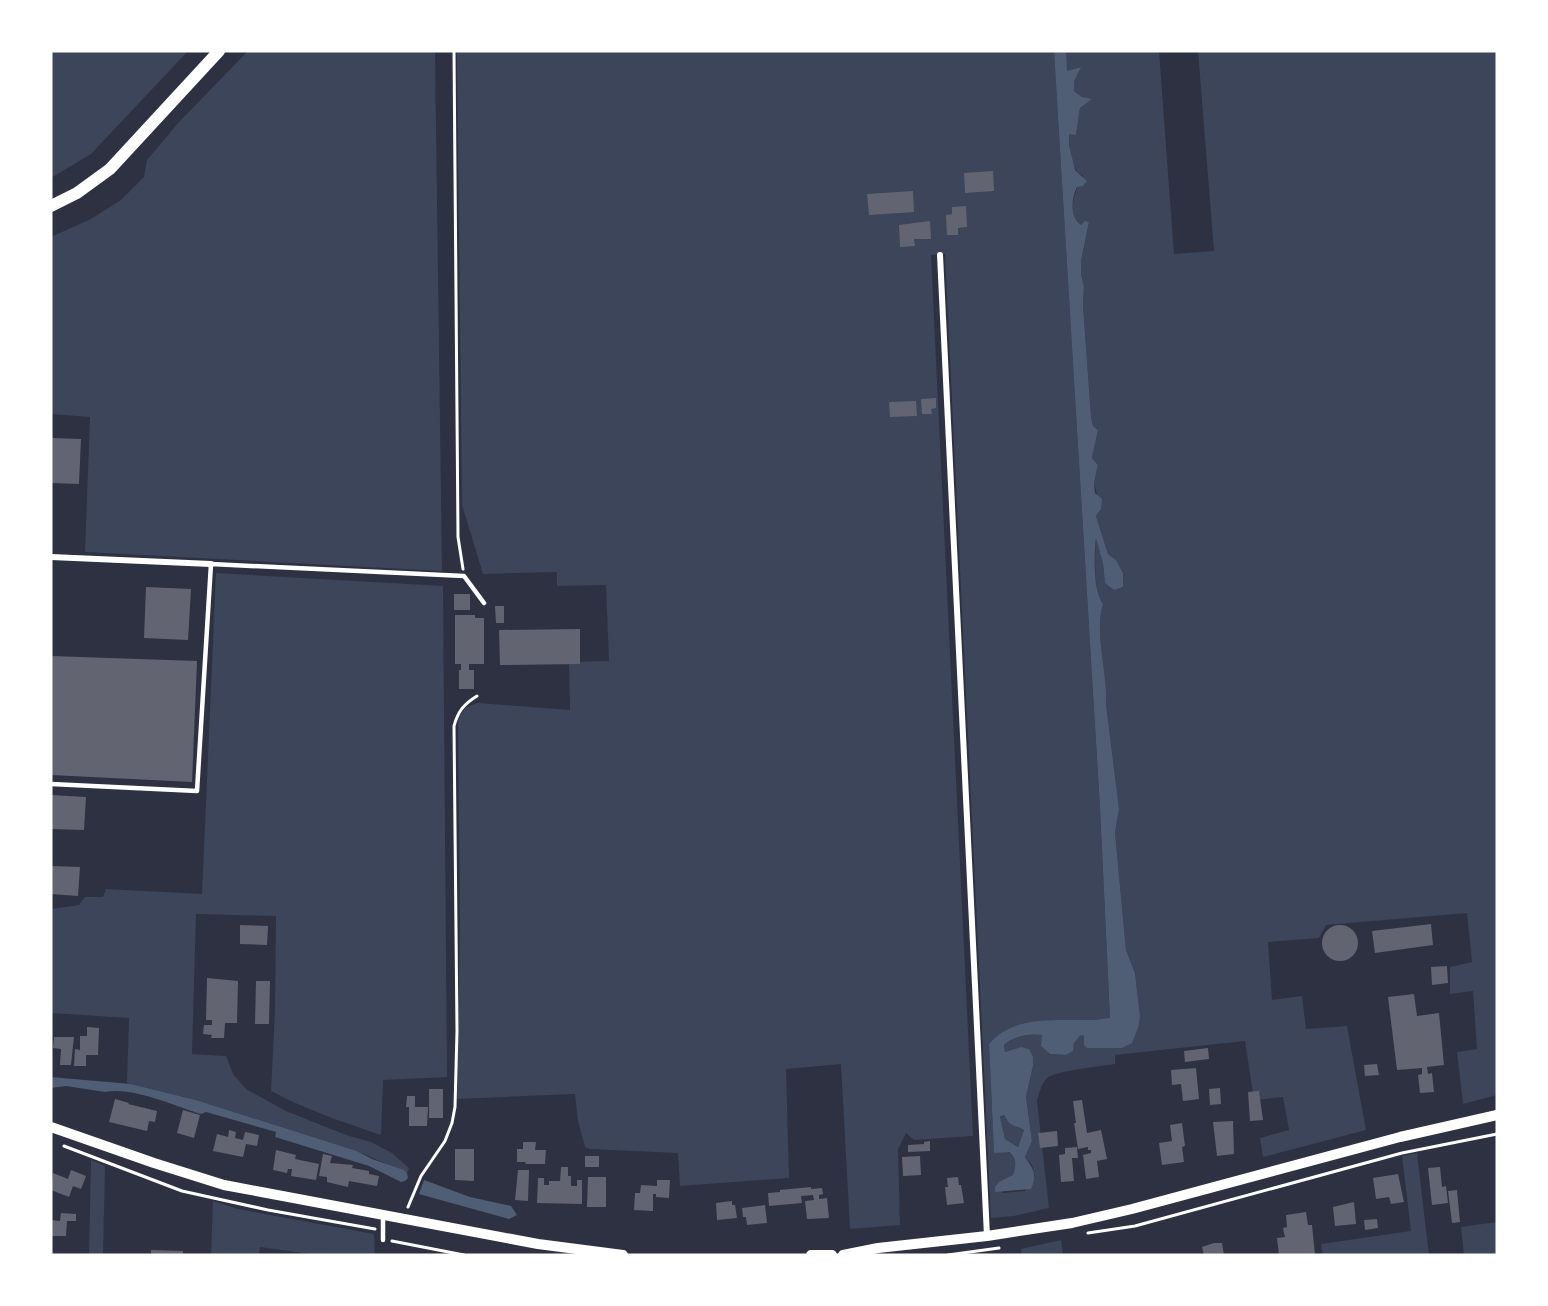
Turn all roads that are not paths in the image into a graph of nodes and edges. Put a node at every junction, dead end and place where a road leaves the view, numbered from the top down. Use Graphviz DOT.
graph roads {
  1 [pos="219,51"];
  2 [pos="51,206"];
  3 [pos="940,255"];
  4 [pos="51,557"];
  5 [pos="212,564"];
  6 [pos="484,603"];
  7 [pos="51,784"];
  8 [pos="1497,1115"];
  9 [pos="51,1127"];
  10 [pos="383,1216"];
  11 [pos="987,1236"];
  12 [pos="383,1240"];
  13 [pos="623,1255"];
  14 [pos="811,1255"];
  15 [pos="832,1255"];
  16 [pos="843,1255"];
  1 -- 2 [label="main road"];
  3 -- 11 [label="street"];
  4 -- 5 [label="street"];
  5 -- 6 [label="lane"];
  5 -- 7 [label="lane"];
  8 -- 11 [label="street"];
  9 -- 10 [label="street"];
  10 -- 12 [label="lane"];
  10 -- 13 [label="street"];
  11 -- 16 [label="street"];
  14 -- 15 [label="street"];
}
